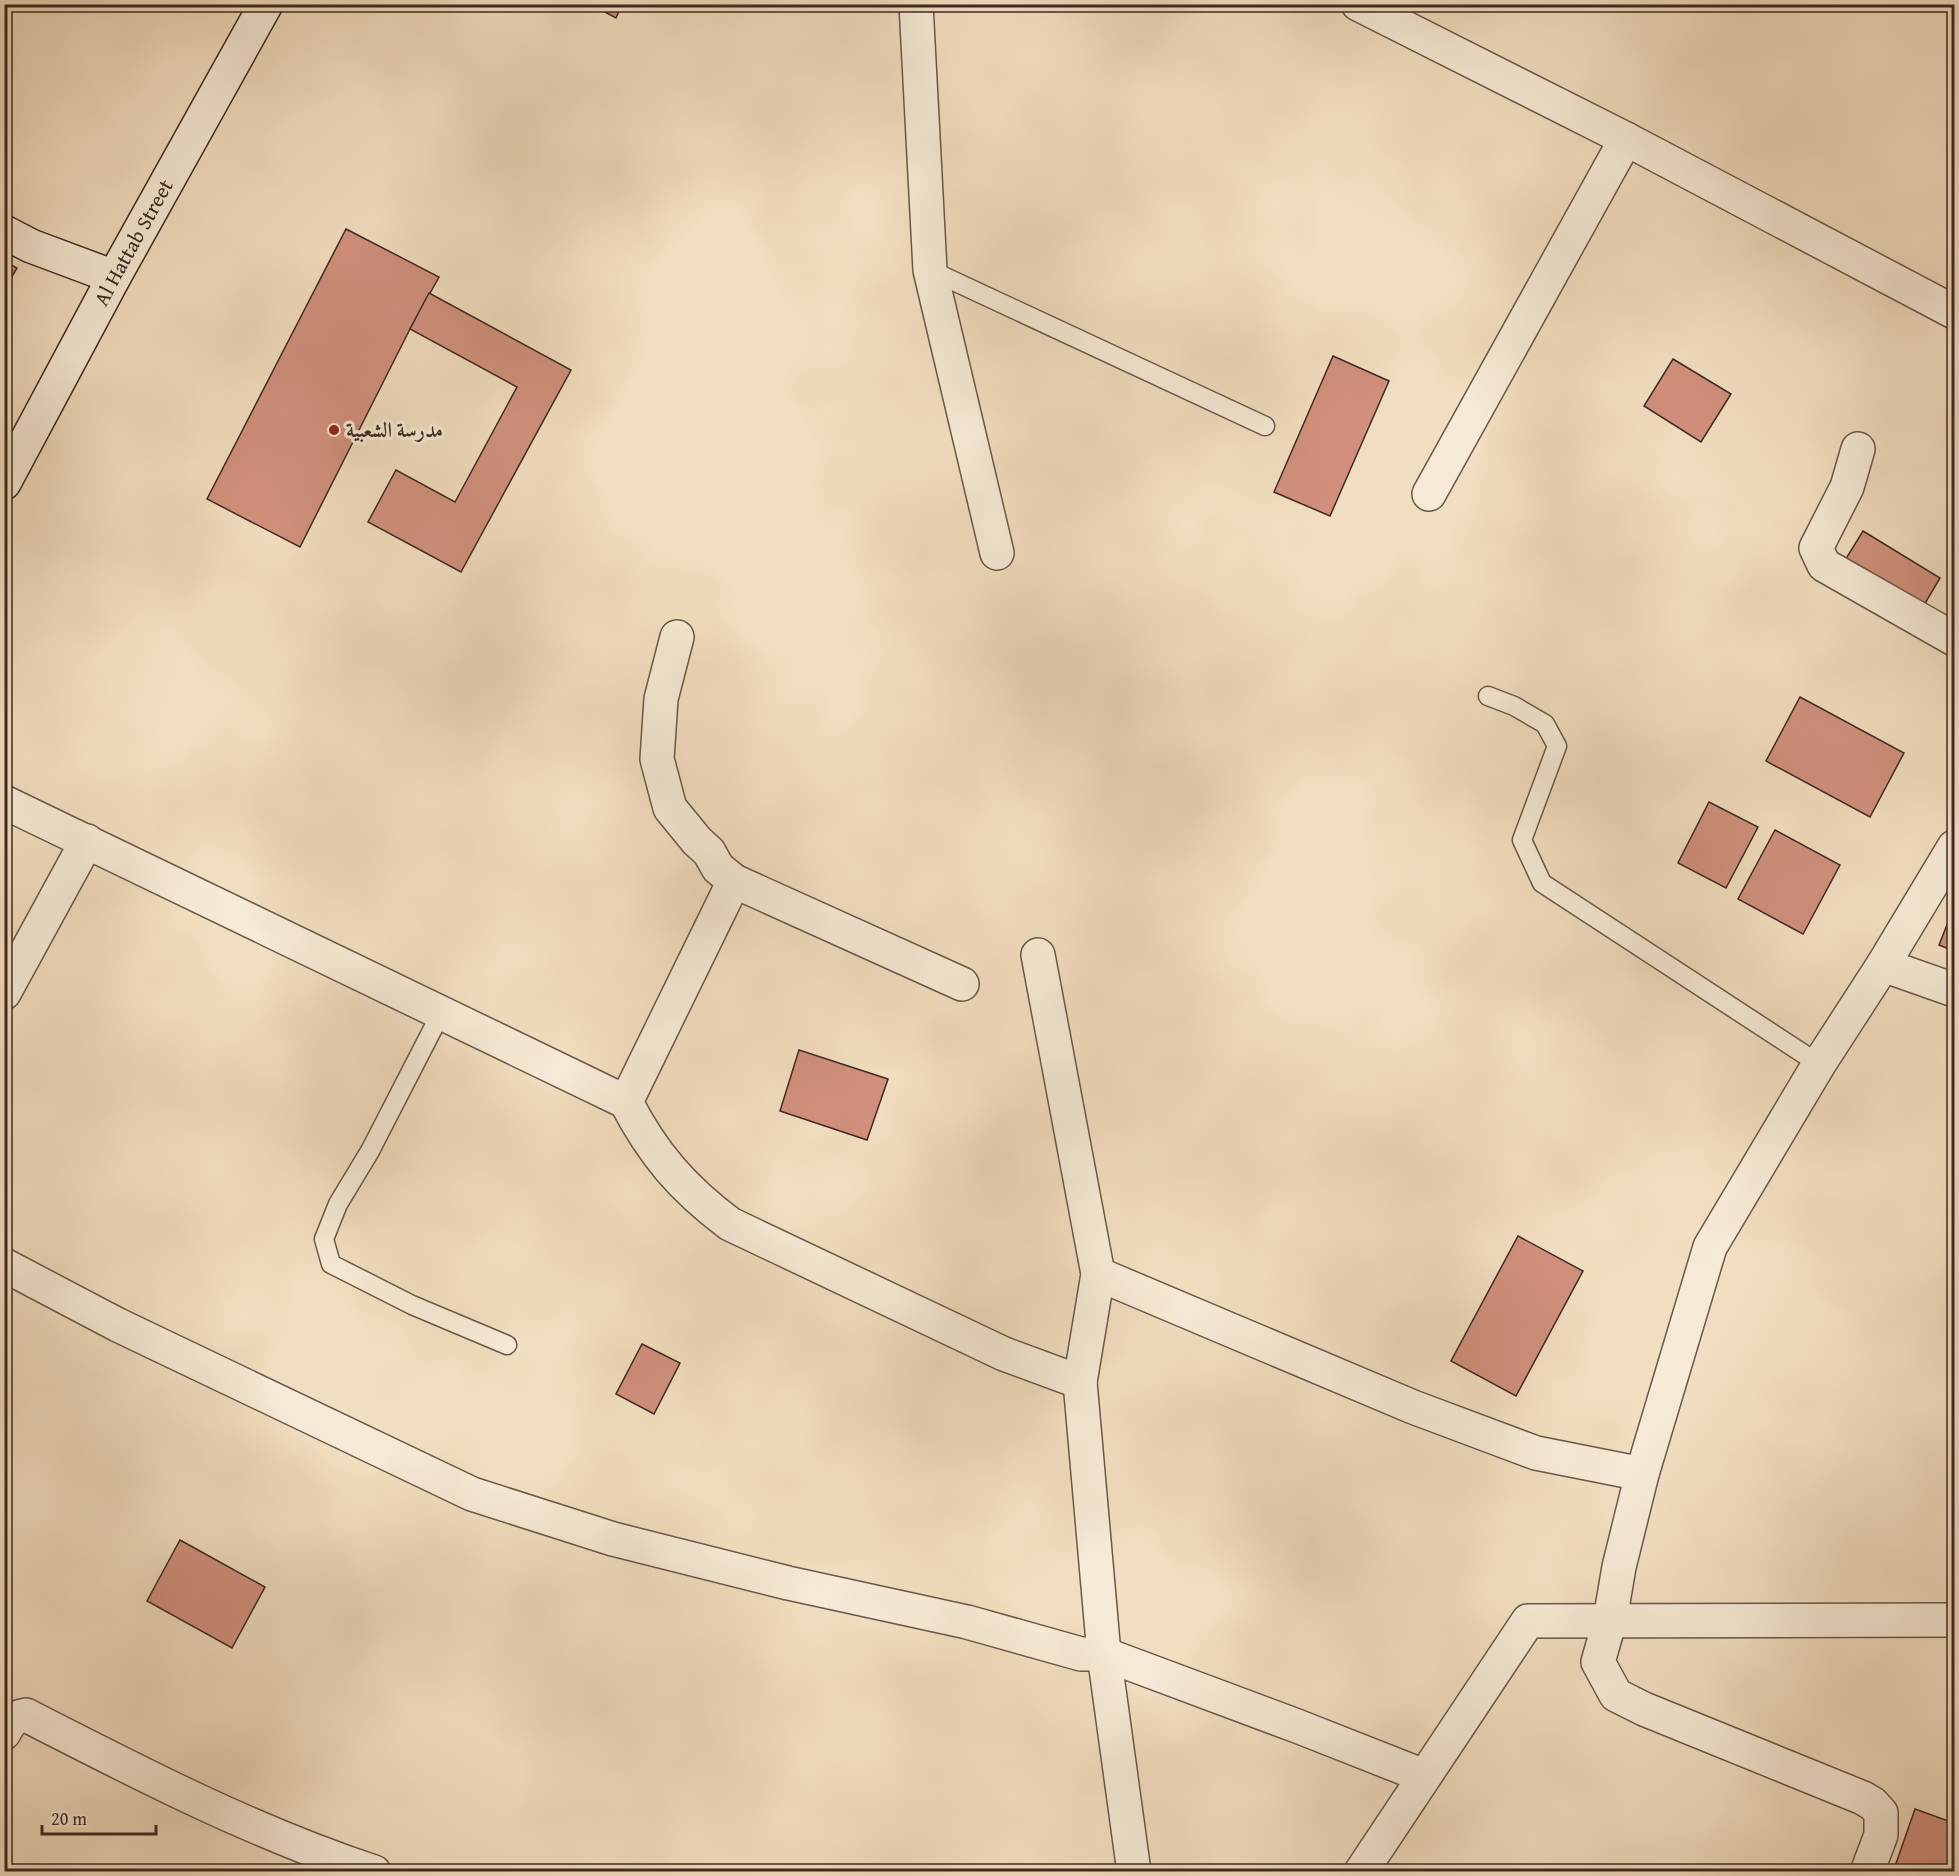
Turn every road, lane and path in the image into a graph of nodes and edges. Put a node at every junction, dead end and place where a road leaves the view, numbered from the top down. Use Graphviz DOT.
graph roads {
  1 [pos="266,4"];
  2 [pos="916,4"];
  3 [pos="1358,4"];
  4 [pos="1626,139"];
  5 [pos="4,232"];
  6 [pos="930,270"];
  7 [pos="114,277"];
  8 [pos="1954,312"];
  9 [pos="1265,426"];
  10 [pos="1858,449"];
  11 [pos="4,483"];
  12 [pos="1429,494"];
  13 [pos="997,553"];
  14 [pos="677,637"];
  15 [pos="1954,639"];
  16 [pos="1488,696"];
  17 [pos="4,802"];
  18 [pos="87,841"];
  19 [pos="1954,847"];
  20 [pos="734,881"];
  21 [pos="1038,955"];
  22 [pos="1883,965"];
  23 [pos="962,984"];
  24 [pos="1954,990"];
  25 [pos="4,993"];
  26 [pos="441,1012"];
  27 [pos="1819,1064"];
  28 [pos="626,1102"];
  29 [pos="4,1265"];
  30 [pos="1098,1274"];
  31 [pos="507,1346"];
  32 [pos="1080,1382"];
  33 [pos="1642,1474"];
  34 [pos="1610,1620"];
  35 [pos="1954,1620"];
  36 [pos="1104,1654"];
  37 [pos="4,1733"];
  38 [pos="1424,1776"];
  39 [pos="374,1872"];
  40 [pos="1134,1872"];
  41 [pos="1361,1872"];
  42 [pos="1867,1872"];
  1 -- 7 [label="street, Al Hattab Street"];
  2 -- 6 [label="street"];
  3 -- 4 [label="street"];
  4 -- 8 [label="street"];
  4 -- 12 [label="street"];
  5 -- 7 [label="street"];
  6 -- 9 [label="lane"];
  6 -- 13 [label="street"];
  7 -- 11 [label="street, Al Hattab Street"];
  10 -- 15 [label="street"];
  14 -- 20 [label="street"];
  16 -- 27 [label="lane"];
  17 -- 18 [label="street"];
  18 -- 25 [label="street"];
  18 -- 26 [label="street"];
  19 -- 22 [label="street"];
  20 -- 23 [label="street"];
  20 -- 28 [label="street"];
  21 -- 30 [label="street"];
  22 -- 24 [label="street"];
  22 -- 27 [label="street"];
  26 -- 28 [label="street"];
  26 -- 31 [label="lane"];
  27 -- 33 [label="street"];
  28 -- 32 [label="street"];
  29 -- 36 [label="street"];
  30 -- 32 [label="street"];
  30 -- 33 [label="street"];
  32 -- 36 [label="street"];
  33 -- 34 [label="street"];
  34 -- 35 [label="street"];
  34 -- 38 [label="street"];
  34 -- 42 [label="street"];
  36 -- 38 [label="street"];
  36 -- 40 [label="street"];
  37 -- 39 [label="street"];
  38 -- 41 [label="street"];
}
